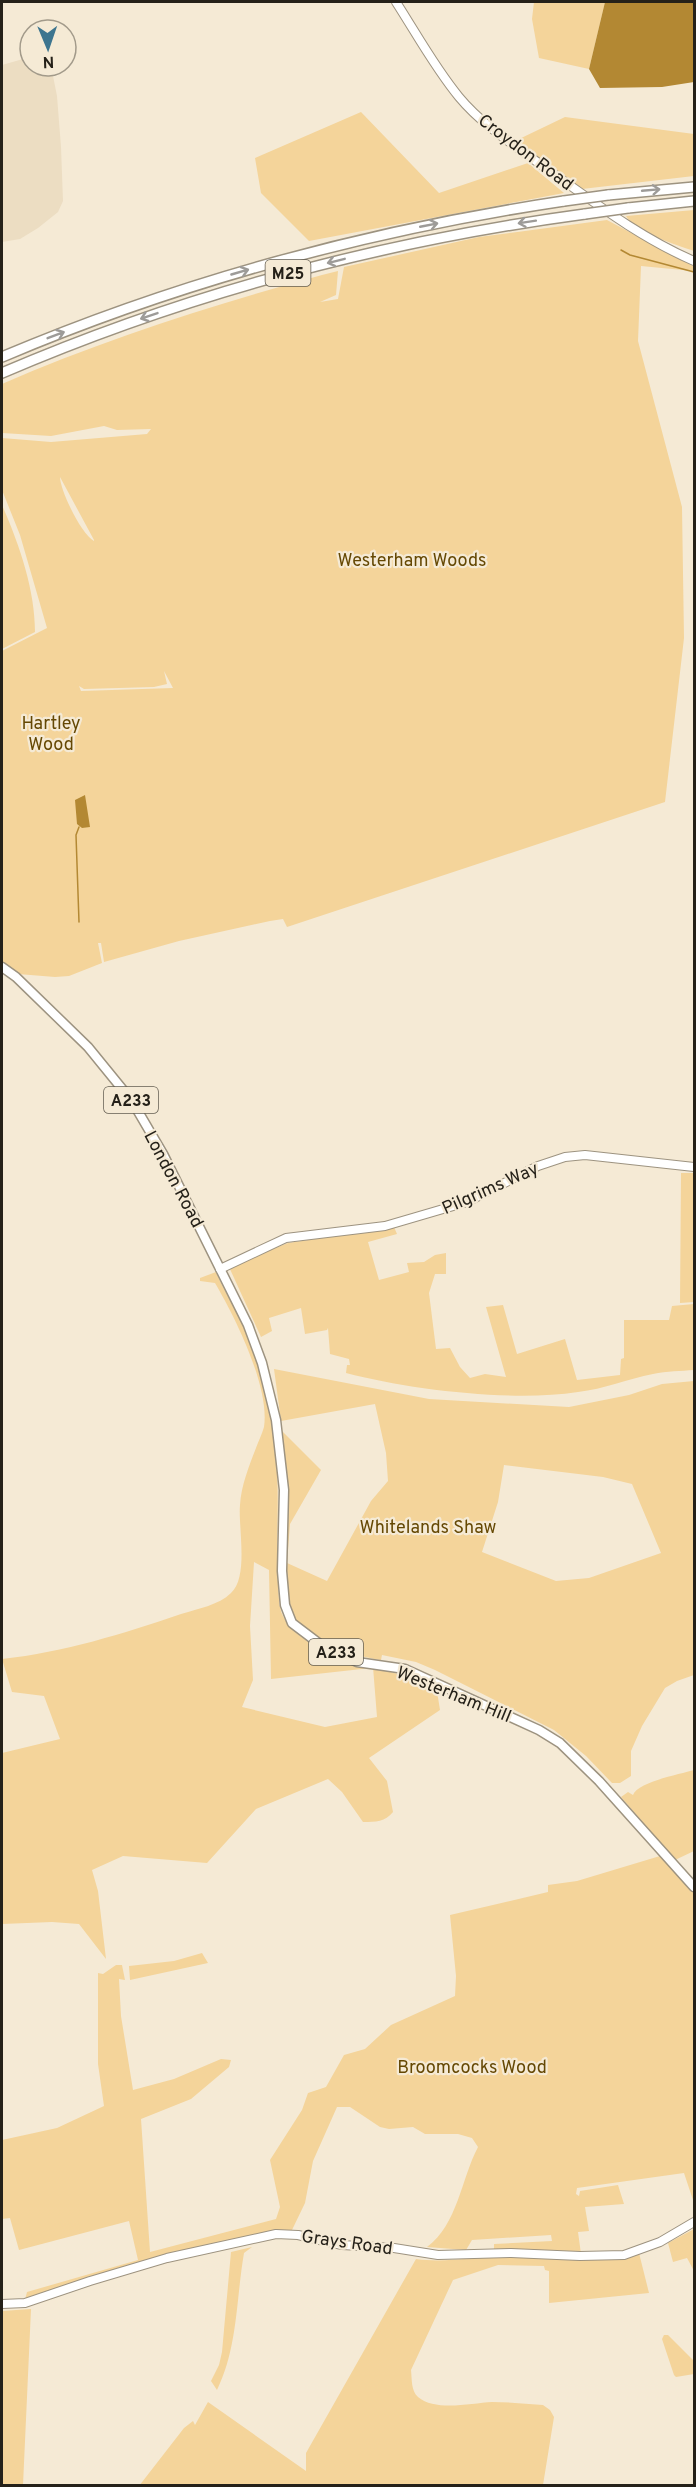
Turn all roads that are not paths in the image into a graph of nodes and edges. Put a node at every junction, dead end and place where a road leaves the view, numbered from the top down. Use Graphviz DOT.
graph roads {
  1 [pos="396,2"];
  2 [pos="694,187"];
  3 [pos="694,201"];
  4 [pos="694,261"];
  5 [pos="2,357"];
  6 [pos="2,373"];
  7 [pos="2,967"];
  8 [pos="694,1167"];
  9 [pos="219,1267"];
  10 [pos="694,1887"];
  11 [pos="694,2222"];
  12 [pos="2,2304"];
  1 -- 4 [label="street, Croydon Road"];
  5 -- 2 [label="highway, M25, one-way, bridge"];
  3 -- 6 [label="highway, M25, one-way, bridge"];
  7 -- 9 [label="main road, London Road / A233"];
  8 -- 9 [label="street, Pilgrims Way"];
  9 -- 10 [label="main road, Westerham Hill / A233"];
  11 -- 12 [label="street, Grays Road"];
}
